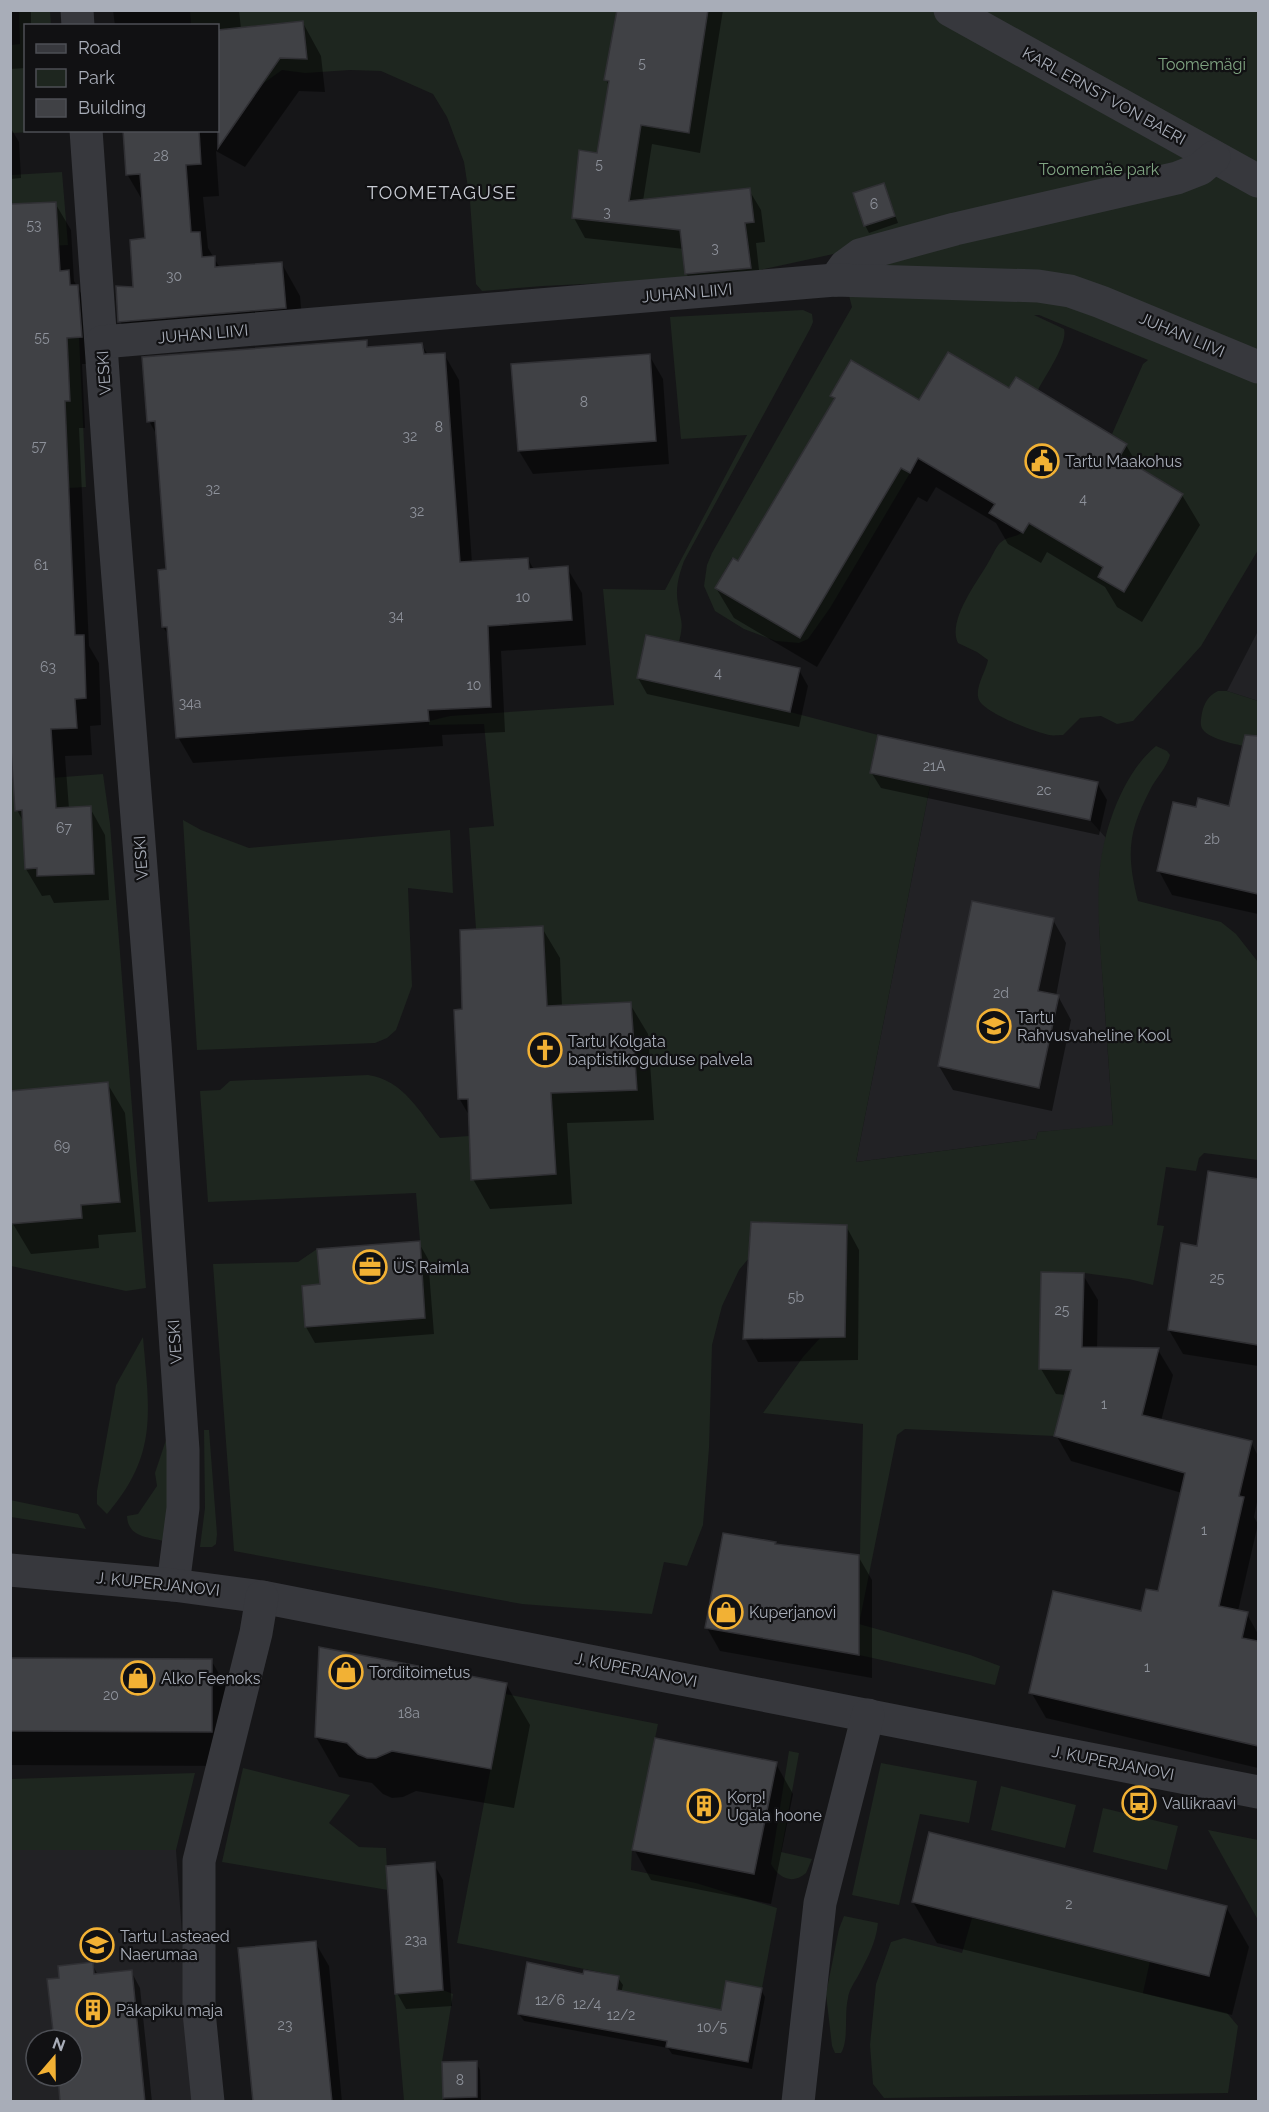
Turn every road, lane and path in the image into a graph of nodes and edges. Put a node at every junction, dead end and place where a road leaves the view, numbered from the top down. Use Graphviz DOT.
graph roads {
  1 [pos="950,10"];
  2 [pos="86,132"];
  3 [pos="1214,157"];
  4 [pos="1258,181"];
  5 [pos="835,280"];
  6 [pos="102,342"];
  7 [pos="1258,367"];
  8 [pos="10,1570"];
  9 [pos="173,1585"];
  10 [pos="262,1597"];
  11 [pos="868,1715"];
  12 [pos="1258,1792"];
  13 [pos="208,2102"];
  14 [pos="798,2102"];
  1 -- 3 [label="street, KARL ERNST VON BAERI"];
  2 -- 6 [label="street, VESKI"];
  3 -- 4 [label="street, KARL ERNST VON BAERI"];
  3 -- 5 [label="street"];
  5 -- 6 [label="street, JUHAN LIIVI"];
  5 -- 7 [label="street, JUHAN LIIVI"];
  6 -- 9 [label="street, VESKI"];
  8 -- 9 [label="street, J. KUPERJANOVI"];
  9 -- 10 [label="street, J. KUPERJANOVI"];
  10 -- 11 [label="street, J. KUPERJANOVI"];
  10 -- 13 [label="street"];
  11 -- 12 [label="street, J. KUPERJANOVI"];
  11 -- 14 [label="street"];
}
